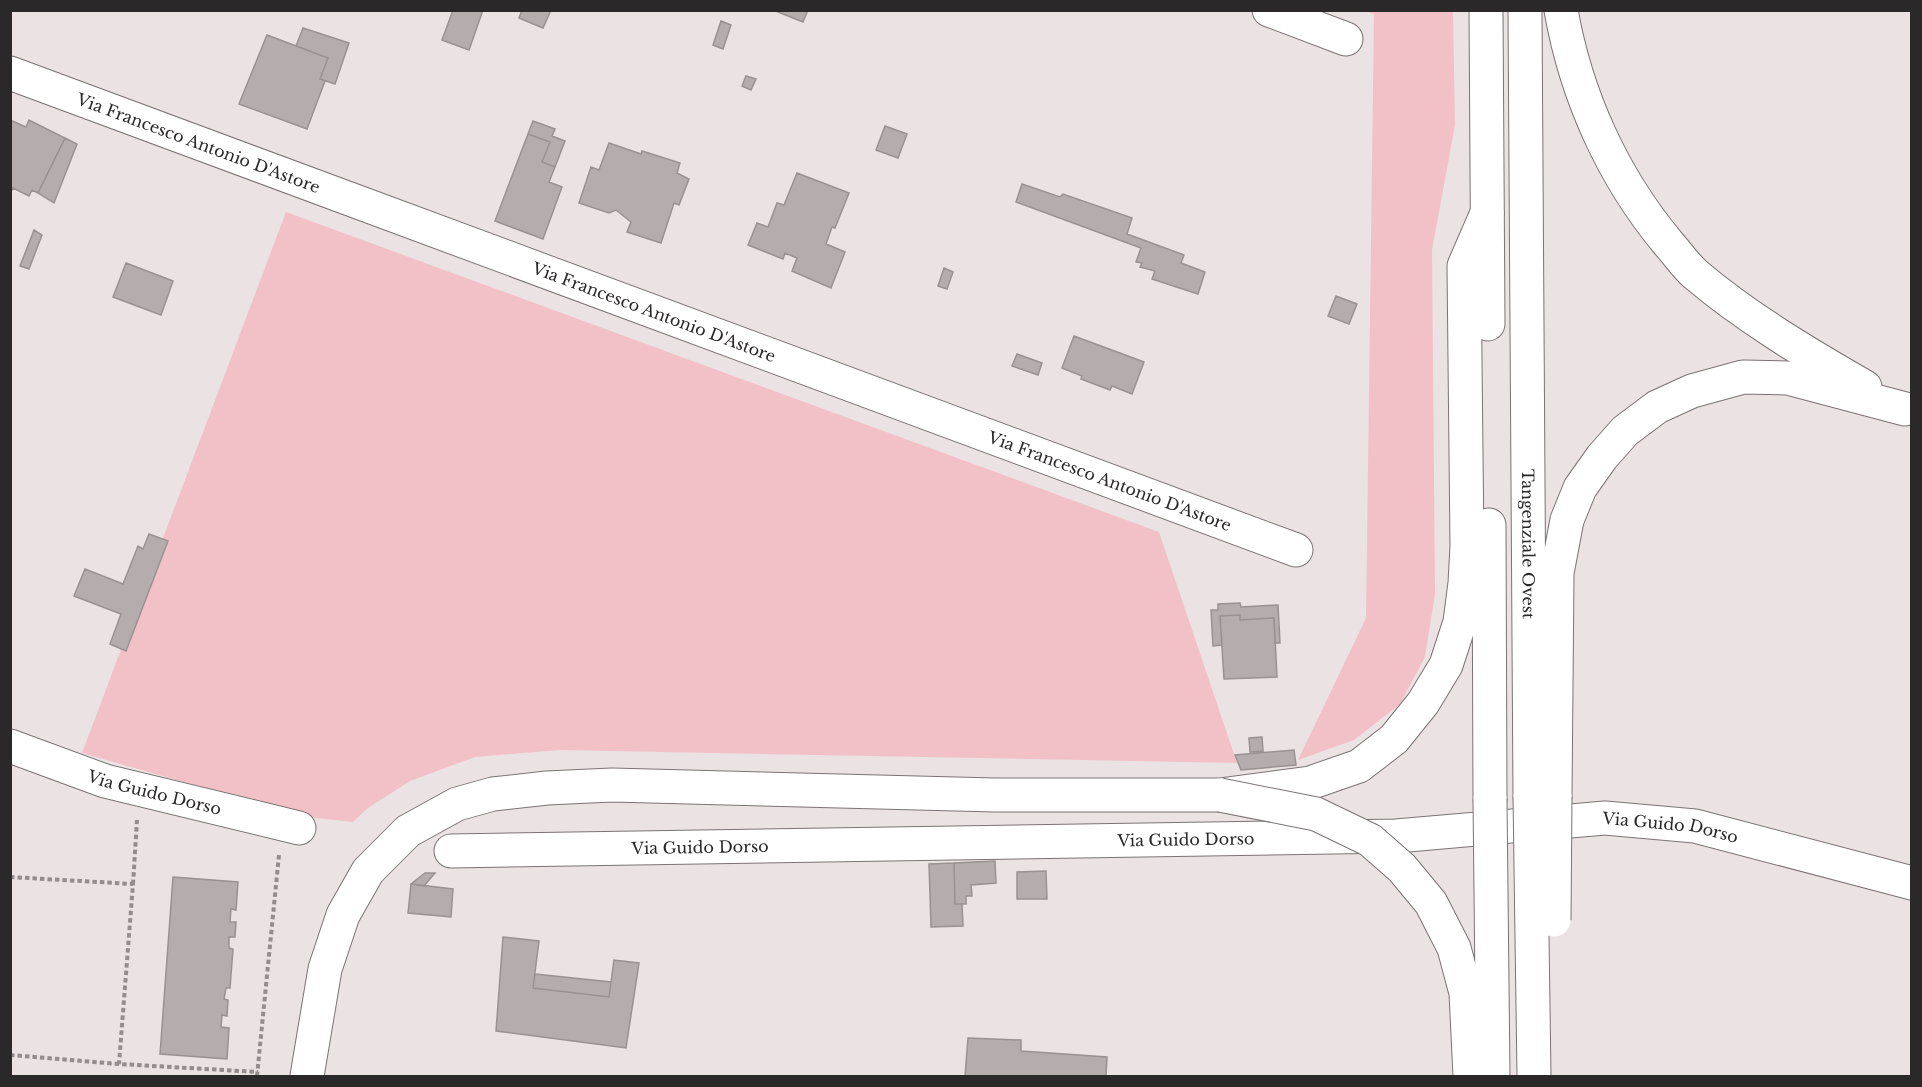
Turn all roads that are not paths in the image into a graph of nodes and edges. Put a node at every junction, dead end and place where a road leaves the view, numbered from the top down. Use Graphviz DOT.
graph roads {
  1 [pos="1269,10"];
  2 [pos="1486,10"];
  3 [pos="1525,10"];
  4 [pos="1561,10"];
  5 [pos="1346,39"];
  6 [pos="10,73"];
  7 [pos="1487,213"];
  8 [pos="1908,411"];
  9 [pos="1296,550"];
  10 [pos="10,746"];
  11 [pos="1220,795"];
  12 [pos="1543,797"];
  13 [pos="290,826"];
  14 [pos="451,850"];
  15 [pos="1911,883"];
  16 [pos="1534,1066"];
  17 [pos="307,1077"];
  18 [pos="1470,1077"];
  19 [pos="1493,1077"];
  1 -- 5 [label="main road"];
  2 -- 7 [label="main road"];
  3 -- 12 [label="main road, Tangenziale Ovest"];
  4 -- 8 [label="main road"];
  6 -- 9 [label="main road, Via Francesco Antonio D'Astore"];
  7 -- 11 [label="main road"];
  7 -- 19 [label="main road, bridge"];
  8 -- 12 [label="main road"];
  10 -- 13 [label="main road, Via Guido Dorso"];
  11 -- 17 [label="main road"];
  11 -- 18 [label="main road, bridge"];
  12 -- 16 [label="main road, Tangenziale Ovest, bridge"];
  14 -- 15 [label="main road, Via Guido Dorso"];
}
